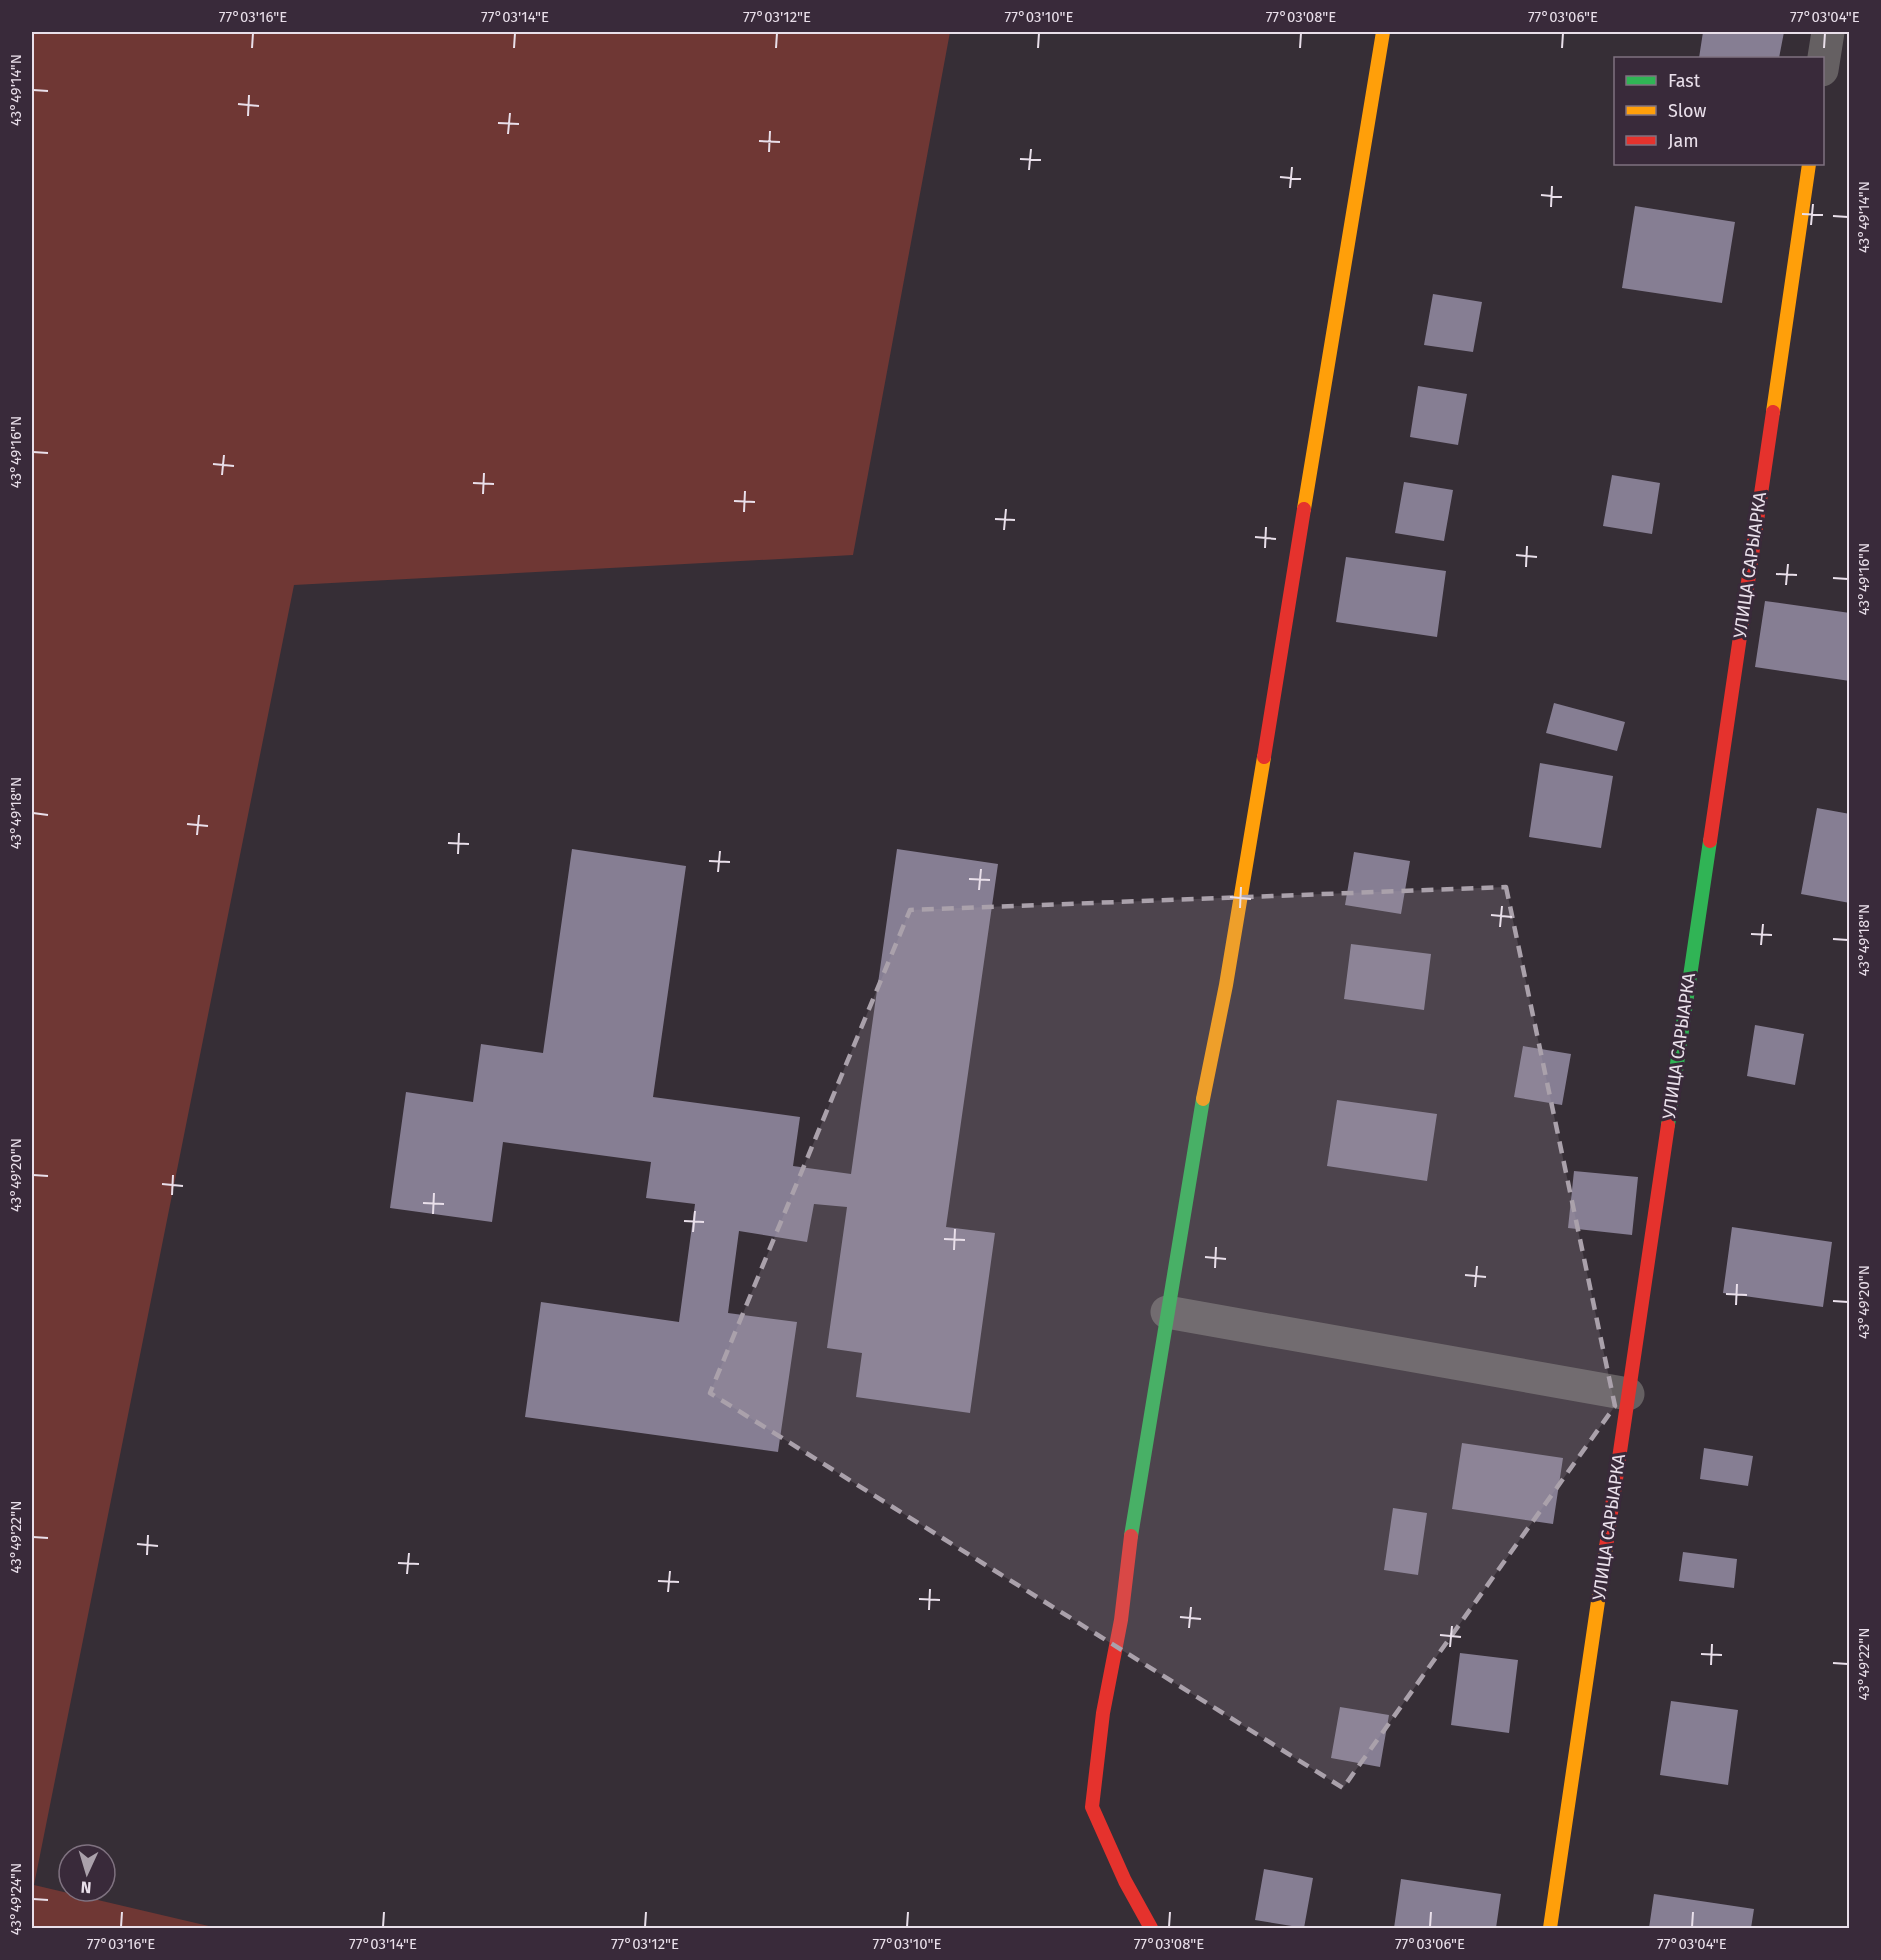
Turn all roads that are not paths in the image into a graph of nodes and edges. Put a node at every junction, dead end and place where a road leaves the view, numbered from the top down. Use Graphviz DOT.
graph roads {
  1 [pos="1383,32"];
  2 [pos="1828,32"];
  3 [pos="1824,57"];
  4 [pos="1809,165"];
  5 [pos="1167,1312"];
  6 [pos="1628,1394"];
  7 [pos="1151,1929"];
  8 [pos="1550,1929"];
  1 -- 5 [label="street"];
  2 -- 3 [label="street"];
  4 -- 6 [label="street, УЛИЦА САРЫАРКА"];
  5 -- 6 [label="street"];
  5 -- 7 [label="street"];
  6 -- 8 [label="street, УЛИЦА САРЫАРКА"];
}
